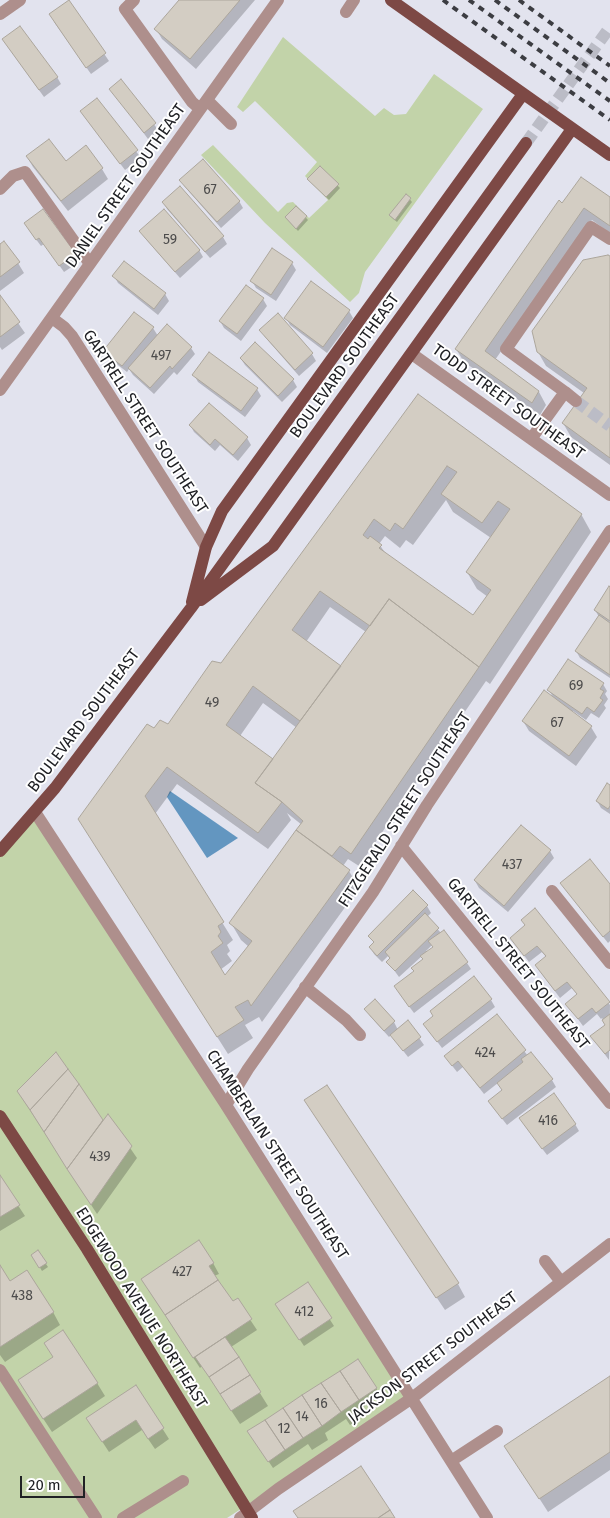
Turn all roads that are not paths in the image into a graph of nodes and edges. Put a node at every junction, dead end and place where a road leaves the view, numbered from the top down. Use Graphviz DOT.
graph roads {
  1 [pos="20,0"];
  2 [pos="134,0"];
  3 [pos="278,0"];
  4 [pos="354,0"];
  5 [pos="391,0"];
  6 [pos="346,12"];
  7 [pos="0,14"];
  8 [pos="523,94"];
  9 [pos="204,104"];
  10 [pos="231,124"];
  11 [pos="572,129"];
  12 [pos="526,143"];
  13 [pos="610,156"];
  14 [pos="0,189"];
  15 [pos="610,239"];
  16 [pos="90,264"];
  17 [pos="52,318"];
  18 [pos="412,354"];
  19 [pos="0,390"];
  20 [pos="565,392"];
  21 [pos="576,401"];
  22 [pos="531,439"];
  23 [pos="610,495"];
  24 [pos="610,532"];
  25 [pos="206,547"];
  26 [pos="191,608"];
  27 [pos="35,812"];
  28 [pos="401,846"];
  29 [pos="0,851"];
  30 [pos="552,891"];
  31 [pos="610,964"];
  32 [pos="305,987"];
  33 [pos="360,1035"];
  34 [pos="610,1103"];
  35 [pos="226,1105"];
  36 [pos="1,1118"];
  37 [pos="610,1244"];
  38 [pos="545,1261"];
  39 [pos="560,1282"];
  40 [pos="0,1370"];
  41 [pos="412,1398"];
  42 [pos="497,1431"];
  43 [pos="451,1461"];
  44 [pos="183,1481"];
  45 [pos="247,1516"];
  46 [pos="96,1518"];
  47 [pos="123,1518"];
  48 [pos="487,1518"];
  1 -- 7 [label="street"];
  2 -- 9 [label="street"];
  3 -- 9 [label="street, DANIEL STREET SOUTHEAST"];
  4 -- 6 [label="street"];
  5 -- 8 [label="main road"];
  8 -- 11 [label="main road"];
  8 -- 25 [label="main road, BOULEVARD SOUTHEAST"];
  9 -- 10 [label="street"];
  9 -- 16 [label="street, DANIEL STREET SOUTHEAST"];
  11 -- 13 [label="main road"];
  11 -- 18 [label="main road"];
  12 -- 26 [label="main road, BOULEVARD SOUTHEAST"];
  14 -- 16 [label="street"];
  15 -- 20 [label="street"];
  16 -- 17 [label="street, DANIEL STREET SOUTHEAST"];
  17 -- 19 [label="street, DANIEL STREET SOUTHEAST"];
  17 -- 25 [label="street, GARTRELL STREET SOUTHEAST"];
  18 -- 22 [label="street, TODD STREET SOUTHEAST"];
  18 -- 26 [label="main road"];
  20 -- 21 [label="street"];
  20 -- 22 [label="street"];
  22 -- 23 [label="street, TODD STREET SOUTHEAST"];
  24 -- 28 [label="street, FITZGERALD STREET SOUTHEAST"];
  25 -- 26 [label="main road, BOULEVARD SOUTHEAST"];
  26 -- 27 [label="main road, BOULEVARD SOUTHEAST"];
  27 -- 29 [label="main road, BOULEVARD SOUTHEAST"];
  27 -- 35 [label="street, CHAMBERLAIN STREET SOUTHEAST"];
  28 -- 32 [label="street, FITZGERALD STREET SOUTHEAST"];
  28 -- 34 [label="street, GARTRELL STREET SOUTHEAST"];
  30 -- 31 [label="street"];
  32 -- 33 [label="street"];
  32 -- 35 [label="street, FITZGERALD STREET SOUTHEAST"];
  35 -- 41 [label="street, CHAMBERLAIN STREET SOUTHEAST"];
  36 -- 45 [label="main road, EDGEWOOD AVENUE NORTHEAST"];
  37 -- 39 [label="street, JACKSON STREET SOUTHEAST"];
  38 -- 39 [label="street"];
  39 -- 41 [label="street, JACKSON STREET SOUTHEAST"];
  40 -- 46 [label="street"];
  41 -- 43 [label="street, CHAMBERLAIN STREET SOUTHEAST"];
  41 -- 45 [label="street, JACKSON STREET SOUTHEAST"];
  42 -- 43 [label="street"];
  43 -- 48 [label="street, CHAMBERLAIN STREET SOUTHEAST"];
  44 -- 47 [label="street"];
}
